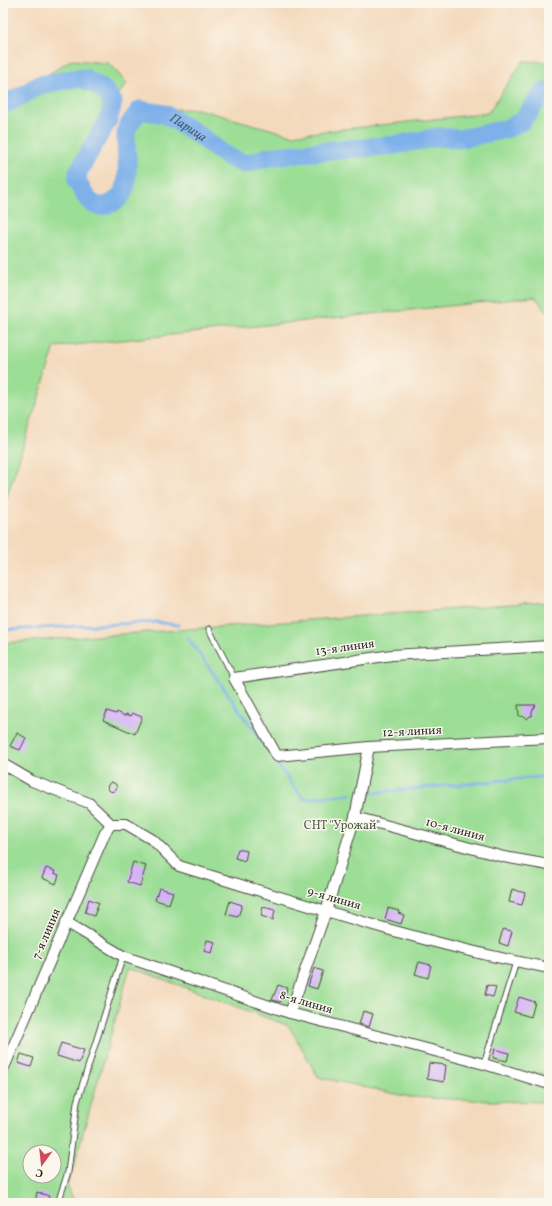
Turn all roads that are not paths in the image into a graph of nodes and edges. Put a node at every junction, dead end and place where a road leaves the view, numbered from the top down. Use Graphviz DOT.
graph roads {
  1 [pos="209,629"];
  2 [pos="549,646"];
  3 [pos="234,678"];
  4 [pos="549,738"];
  5 [pos="369,747"];
  6 [pos="3,764"];
  7 [pos="355,817"];
  8 [pos="111,824"];
  9 [pos="549,865"];
  10 [pos="326,911"];
  11 [pos="66,922"];
  12 [pos="123,956"];
  13 [pos="516,962"];
  14 [pos="549,968"];
  15 [pos="290,1012"];
  16 [pos="484,1064"];
  17 [pos="3,1070"];
  18 [pos="549,1084"];
  19 [pos="58,1203"];
  1 -- 3 [label="lane"];
  2 -- 3 [label="street, 13-я линия"];
  3 -- 5 [label="street, 12-я линия"];
  4 -- 5 [label="street, 12-я линия"];
  5 -- 7 [label="street"];
  6 -- 8 [label="street"];
  7 -- 9 [label="street, 10-я линия"];
  7 -- 10 [label="street"];
  8 -- 10 [label="street, 9-я линия"];
  8 -- 11 [label="street, 7-я линия"];
  10 -- 13 [label="street, 9-я линия"];
  10 -- 15 [label="street"];
  11 -- 12 [label="street, 8-я линия"];
  11 -- 17 [label="street, 7-я линия"];
  12 -- 15 [label="street, 8-я линия"];
  12 -- 19 [label="lane"];
  13 -- 14 [label="street, 9-я линия"];
  13 -- 16 [label="lane"];
  15 -- 16 [label="street, 8-я линия"];
  16 -- 18 [label="street, 8-я линия"];
}
